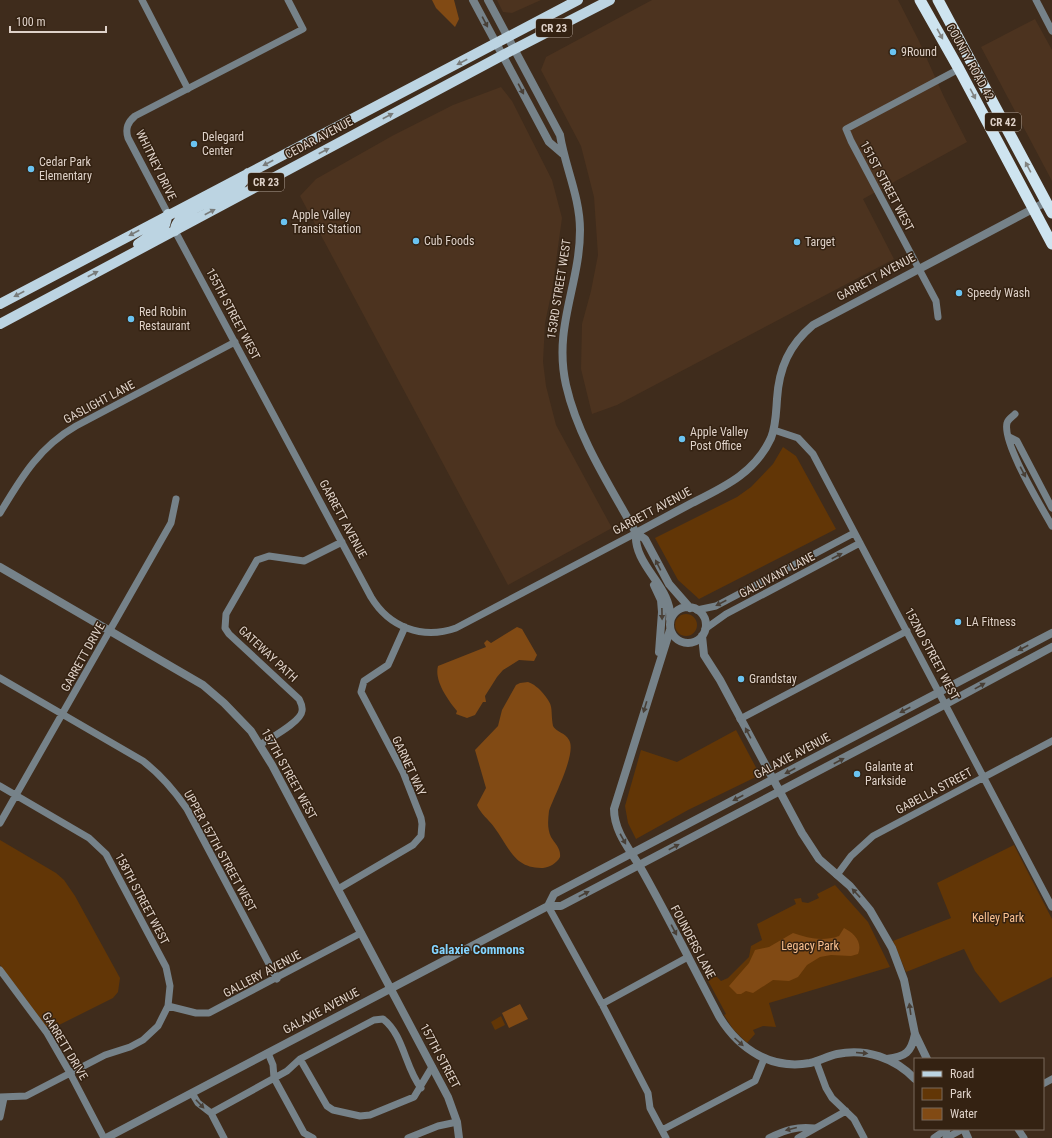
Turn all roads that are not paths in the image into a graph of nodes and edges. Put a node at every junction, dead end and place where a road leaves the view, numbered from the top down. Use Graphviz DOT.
graph roads {
  1 [pos="142,0"];
  2 [pos="288,0"];
  3 [pos="473,0"];
  4 [pos="488,0"];
  5 [pos="578,0"];
  6 [pos="610,0"];
  7 [pos="920,0"];
  8 [pos="938,0"];
  9 [pos="1036,0"];
  10 [pos="1052,30"];
  11 [pos="508,38"];
  12 [pos="496,44"];
  13 [pos="513,49"];
  14 [pos="502,54"];
  15 [pos="959,69"];
  16 [pos="188,89"];
  17 [pos="563,154"];
  18 [pos="248,173"];
  19 [pos="1049,200"];
  20 [pos="1034,209"];
  21 [pos="1052,213"];
  22 [pos="168,214"];
  23 [pos="175,231"];
  24 [pos="1052,244"];
  25 [pos="109,266"];
  26 [pos="918,268"];
  27 [pos="0,304"];
  28 [pos="938,317"];
  29 [pos="0,324"];
  30 [pos="235,342"];
  31 [pos="271,408"];
  32 [pos="1015,414"];
  33 [pos="774,430"];
  34 [pos="1009,437"];
  35 [pos="176,499"];
  36 [pos="1052,508"];
  37 [pos="0,513"];
  38 [pos="1052,526"];
  39 [pos="636,533"];
  40 [pos="854,533"];
  41 [pos="342,542"];
  42 [pos="860,543"];
  43 [pos="0,567"];
  44 [pos="652,577"];
  45 [pos="693,609"];
  46 [pos="670,620"];
  47 [pos="405,627"];
  48 [pos="110,630"];
  49 [pos="670,630"];
  50 [pos="907,631"];
  51 [pos="704,632"];
  52 [pos="1052,633"];
  53 [pos="1052,646"];
  54 [pos="657,669"];
  55 [pos="0,678"];
  56 [pos="940,692"];
  57 [pos="946,704"];
  58 [pos="63,715"];
  59 [pos="740,718"];
  60 [pos="1052,741"];
  61 [pos="260,745"];
  62 [pos="984,777"];
  63 [pos="773,780"];
  64 [pos="0,786"];
  65 [pos="779,792"];
  66 [pos="16,796"];
  67 [pos="0,823"];
  68 [pos="632,853"];
  69 [pos="639,865"];
  70 [pos="837,875"];
  71 [pos="338,889"];
  72 [pos="548,906"];
  73 [pos="1052,907"];
  74 [pos="361,933"];
  75 [pos="688,958"];
  76 [pos="0,970"];
  77 [pos="277,979"];
  78 [pos="390,988"];
  79 [pos="602,1004"];
  80 [pos="168,1006"];
  81 [pos="915,1034"];
  82 [pos="268,1053"];
  83 [pos="926,1058"];
  84 [pos="300,1059"];
  85 [pos="764,1059"];
  86 [pos="887,1059"];
  87 [pos="816,1061"];
  88 [pos="432,1067"];
  89 [pos="70,1073"];
  90 [pos="274,1078"];
  91 [pos="914,1078"];
  92 [pos="421,1088"];
  93 [pos="192,1093"];
  94 [pos="2,1098"];
  95 [pos="846,1111"];
  96 [pos="211,1113"];
  97 [pos="0,1116"];
  98 [pos="457,1122"];
  99 [pos="814,1128"];
  100 [pos="662,1130"];
  101 [pos="960,1130"];
  102 [pos="947,1133"];
  103 [pos="105,1138"];
  104 [pos="224,1138"];
  105 [pos="313,1138"];
  106 [pos="408,1138"];
  107 [pos="459,1138"];
  108 [pos="666,1138"];
  109 [pos="769,1138"];
  110 [pos="798,1138"];
  111 [pos="864,1138"];
  112 [pos="934,1138"];
  1 -- 16 [label="street"];
  2 -- 16 [label="street, WHITNEY DRIVE"];
  3 -- 12 [label="street, one-way"];
  4 -- 11 [label="street, 153RD STREET WEST"];
  5 -- 11 [label="main road, CEDAR AVENUE / CR 23"];
  6 -- 13 [label="main road, CEDAR AVENUE / CR 23"];
  7 -- 15 [label="highway, COUNTY ROAD 42 / CR 42, one-way"];
  19 -- 8 [label="highway, COUNTY ROAD 42 / CR 42, one-way"];
  9 -- 10 [label="street"];
  11 -- 12 [label="main road, CEDAR AVENUE / CR 23"];
  11 -- 13 [label="street, 153RD STREET WEST"];
  12 -- 14 [label="street"];
  12 -- 18 [label="main road, CEDAR AVENUE / CR 23, one-way"];
  13 -- 14 [label="main road, CEDAR AVENUE / CR 23"];
  13 -- 17 [label="street, 153RD STREET WEST"];
  14 -- 17 [label="street, one-way"];
  23 -- 14 [label="main road, CEDAR AVENUE / CR 23, one-way"];
  15 -- 20 [label="highway, COUNTY ROAD 42 / CR 42, one-way"];
  15 -- 26 [label="street, 151ST STREET WEST"];
  16 -- 22 [label="street, WHITNEY DRIVE"];
  17 -- 39 [label="street, 153RD STREET WEST"];
  18 -- 22 [label="main road, CEDAR AVENUE / CR 23"];
  18 -- 23 [label="main road"];
  19 -- 20 [label="street, GARRETT AVENUE"];
  19 -- 21 [label="highway, COUNTY ROAD 42 / CR 42"];
  20 -- 24 [label="highway, COUNTY ROAD 42 / CR 42"];
  20 -- 26 [label="street, GARRETT AVENUE"];
  22 -- 25 [label="main road"];
  22 -- 27 [label="main road, CEDAR AVENUE / CR 23, one-way"];
  23 -- 25 [label="main road, CEDAR AVENUE / CR 23"];
  23 -- 30 [label="street, 155TH STREET WEST"];
  29 -- 25 [label="main road, CEDAR AVENUE / CR 23, one-way"];
  26 -- 28 [label="street, 151ST STREET WEST"];
  26 -- 33 [label="street, GARRETT AVENUE"];
  30 -- 31 [label="street, 155TH STREET WEST"];
  30 -- 37 [label="street, GASLIGHT LANE"];
  31 -- 41 [label="street, GARRETT AVENUE"];
  32 -- 34 [label="street"];
  33 -- 39 [label="street, GARRETT AVENUE"];
  33 -- 40 [label="street, 152ND STREET WEST"];
  34 -- 36 [label="street"];
  34 -- 38 [label="street, one-way"];
  35 -- 48 [label="street, GARRETT DRIVE"];
  39 -- 44 [label="street, 153RD STREET WEST"];
  45 -- 39 [label="street, 153RD STREET WEST, one-way"];
  39 -- 47 [label="street, GARRETT AVENUE"];
  40 -- 42 [label="street, 152ND STREET WEST"];
  40 -- 45 [label="street, GALLIVANT LANE, one-way"];
  41 -- 47 [label="street, GARRETT AVENUE"];
  41 -- 61 [label="street, GATEWAY PATH"];
  42 -- 50 [label="street, 152ND STREET WEST"];
  51 -- 42 [label="street, GALLIVANT LANE, one-way"];
  43 -- 48 [label="street, 157TH STREET WEST"];
  44 -- 46 [label="street, 153RD STREET WEST"];
  44 -- 54 [label="street, FOUNDERS LANE, one-way"];
  45 -- 46 [label="street"];
  45 -- 51 [label="street"];
  46 -- 49 [label="street"];
  47 -- 71 [label="street, GARNET WAY"];
  48 -- 58 [label="street, GARRETT DRIVE"];
  48 -- 61 [label="street, 157TH STREET WEST"];
  49 -- 51 [label="street"];
  49 -- 54 [label="street, FOUNDERS LANE"];
  50 -- 56 [label="street, 152ND STREET WEST"];
  50 -- 59 [label="street"];
  51 -- 59 [label="street"];
  52 -- 56 [label="street, GALAXIE AVENUE, one-way"];
  57 -- 53 [label="street, GALAXIE AVENUE, one-way"];
  54 -- 68 [label="street, FOUNDERS LANE, one-way"];
  55 -- 58 [label="street, UPPER 157TH STREET WEST"];
  56 -- 57 [label="street, 152ND STREET WEST"];
  56 -- 63 [label="street, GALAXIE AVENUE, one-way"];
  57 -- 62 [label="street, 152ND STREET WEST"];
  65 -- 57 [label="street, GALAXIE AVENUE, one-way"];
  58 -- 66 [label="street, GARRETT DRIVE"];
  58 -- 77 [label="street, UPPER 157TH STREET WEST"];
  63 -- 59 [label="street, one-way"];
  60 -- 62 [label="street, GABELLA STREET"];
  61 -- 71 [label="street, 157TH STREET WEST"];
  62 -- 70 [label="street, GABELLA STREET"];
  62 -- 73 [label="street, 152ND STREET WEST"];
  63 -- 65 [label="street"];
  63 -- 68 [label="street, GALAXIE AVENUE, one-way"];
  64 -- 66 [label="street, 158TH STREET WEST"];
  69 -- 65 [label="street, GALAXIE AVENUE, one-way"];
  65 -- 70 [label="street"];
  66 -- 67 [label="street, GARRETT DRIVE"];
  66 -- 80 [label="street, 158TH STREET WEST"];
  68 -- 69 [label="street, FOUNDERS LANE"];
  68 -- 72 [label="street, GALAXIE AVENUE"];
  72 -- 69 [label="street, GALAXIE AVENUE, one-way"];
  69 -- 75 [label="street, FOUNDERS LANE, one-way"];
  81 -- 70 [label="street, one-way"];
  71 -- 74 [label="street, 157TH STREET WEST"];
  72 -- 78 [label="street, GALAXIE AVENUE"];
  72 -- 79 [label="street"];
  74 -- 77 [label="street, GALLERY AVENUE"];
  74 -- 78 [label="street, 157TH STREET WEST"];
  75 -- 79 [label="street"];
  75 -- 85 [label="street, FOUNDERS LANE, one-way"];
  76 -- 89 [label="street, GARRETT DRIVE"];
  77 -- 80 [label="street, GALLERY AVENUE"];
  78 -- 82 [label="street, GALAXIE AVENUE"];
  78 -- 88 [label="street, 157TH STREET"];
  79 -- 100 [label="street"];
  80 -- 89 [label="street"];
  81 -- 83 [label="street"];
  81 -- 86 [label="street"];
  82 -- 90 [label="street"];
  82 -- 93 [label="street, GALAXIE AVENUE"];
  84 -- 90 [label="street"];
  84 -- 92 [label="street"];
  84 -- 92 [label="street"];
  85 -- 87 [label="street, FOUNDERS LANE"];
  85 -- 100 [label="street"];
  87 -- 86 [label="street, FOUNDERS LANE, one-way"];
  86 -- 91 [label="street, FOUNDERS LANE"];
  87 -- 95 [label="street"];
  88 -- 92 [label="street"];
  88 -- 98 [label="street, 157TH STREET"];
  89 -- 94 [label="street"];
  89 -- 103 [label="street, GARRETT DRIVE"];
  90 -- 96 [label="street"];
  90 -- 105 [label="street"];
  93 -- 96 [label="street, one-way"];
  93 -- 103 [label="street, GALAXIE AVENUE"];
  94 -- 97 [label="street"];
  95 -- 99 [label="street"];
  95 -- 111 [label="street"];
  96 -- 104 [label="street"];
  98 -- 106 [label="street"];
  98 -- 107 [label="street, 157TH STREET"];
  99 -- 109 [label="street, one-way"];
  99 -- 110 [label="street"];
  100 -- 108 [label="street"];
  101 -- 102 [label="street"];
  102 -- 112 [label="street"];
}
